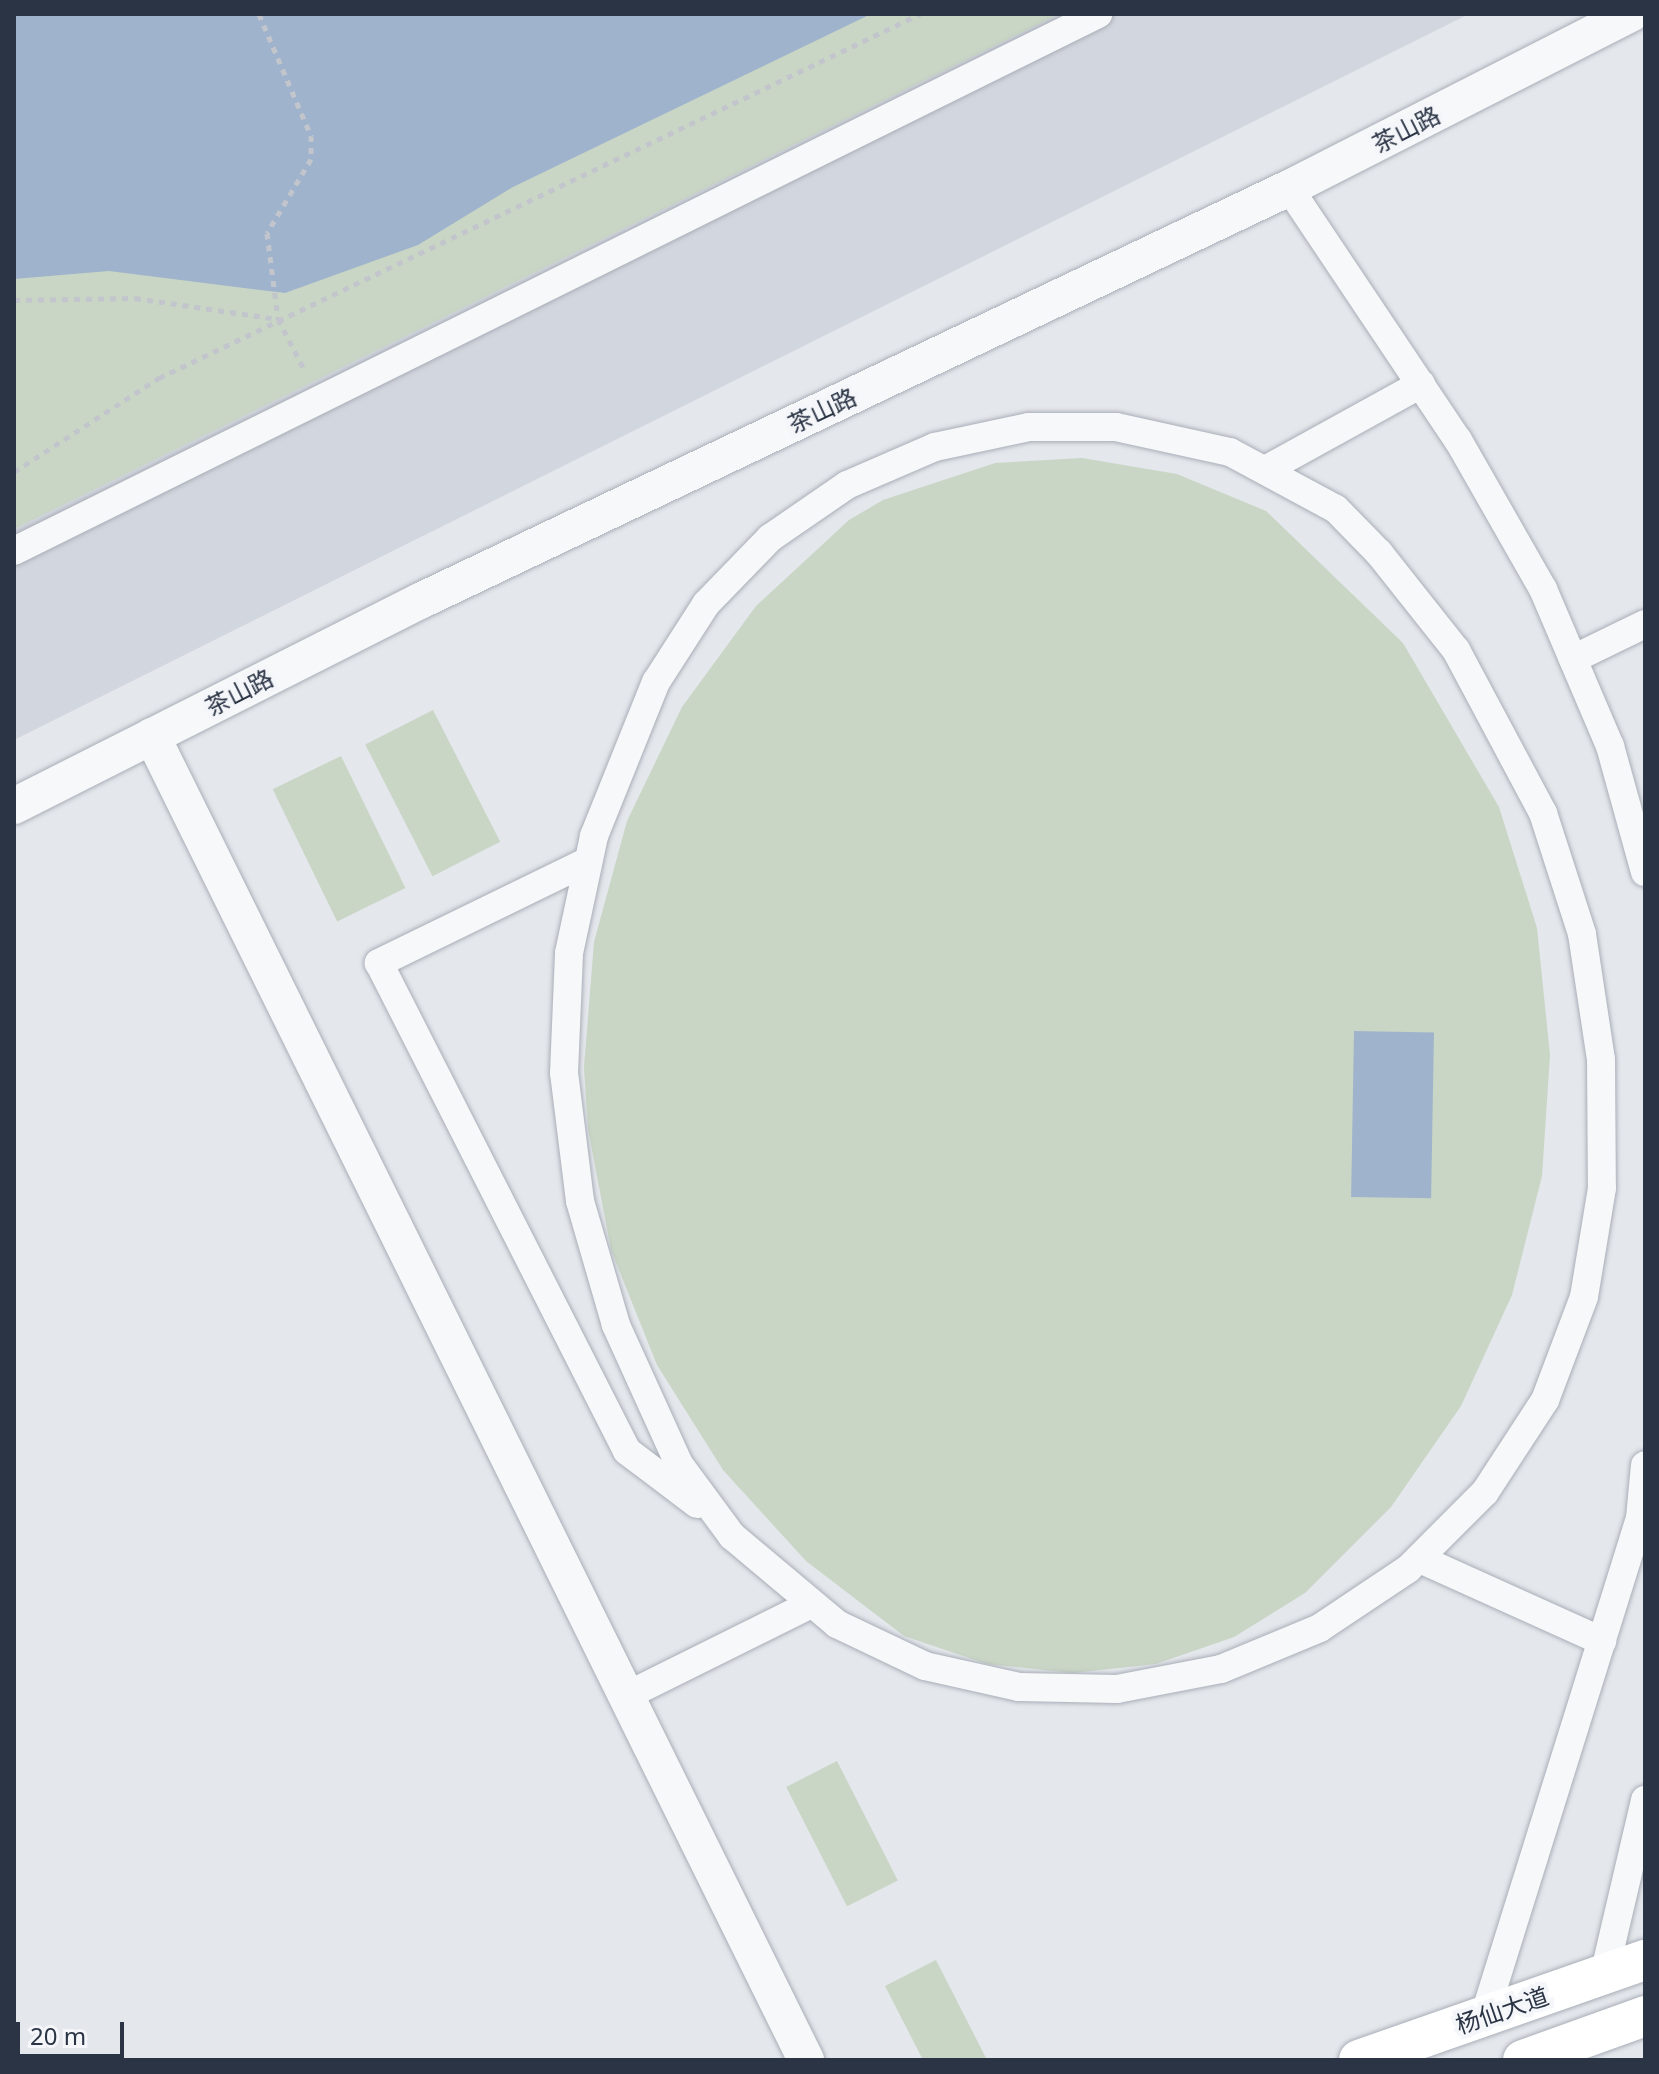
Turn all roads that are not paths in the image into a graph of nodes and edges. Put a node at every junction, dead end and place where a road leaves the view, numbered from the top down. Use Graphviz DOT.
graph roads {
  1 [pos="1098,14"];
  2 [pos="1631,14"];
  3 [pos="1289,188"];
  4 [pos="1421,384"];
  5 [pos="1267,469"];
  6 [pos="14,551"];
  7 [pos="1645,624"];
  8 [pos="1573,659"];
  9 [pos="152,736"];
  10 [pos="1632,774"];
  11 [pos="14,806"];
  12 [pos="588,861"];
  13 [pos="1645,872"];
  14 [pos="1645,1465"];
  15 [pos="719,1520"];
  16 [pos="1420,1559"];
  17 [pos="809,1605"];
  18 [pos="1602,1641"];
  19 [pos="626,1696"];
  20 [pos="1645,1800"];
  21 [pos="1645,1960"];
  22 [pos="1604,1975"];
  23 [pos="1645,2016"];
  24 [pos="1484,2017"];
  25 [pos="806,2060"];
  26 [pos="1359,2060"];
  27 [pos="1523,2060"];
  1 -- 6 [label="street"];
  2 -- 3 [label="street, 茶山路"];
  3 -- 4 [label="street"];
  3 -- 9 [label="street, 茶山路"];
  4 -- 5 [label="street"];
  4 -- 8 [label="street"];
  5 -- 12 [label="street"];
  5 -- 16 [label="street"];
  7 -- 8 [label="street"];
  8 -- 10 [label="street"];
  9 -- 11 [label="street, 茶山路"];
  9 -- 19 [label="street"];
  10 -- 13 [label="street"];
  12 -- 15 [label="street"];
  12 -- 15 [label="street"];
  14 -- 18 [label="street"];
  15 -- 17 [label="street"];
  16 -- 17 [label="street"];
  16 -- 18 [label="street"];
  17 -- 19 [label="street"];
  18 -- 24 [label="street"];
  19 -- 25 [label="street"];
  20 -- 22 [label="street"];
  21 -- 22 [label="main road, 杨仙大道"];
  22 -- 24 [label="main road, 杨仙大道"];
  23 -- 27 [label="main road"];
  24 -- 26 [label="main road, 杨仙大道"];
}
